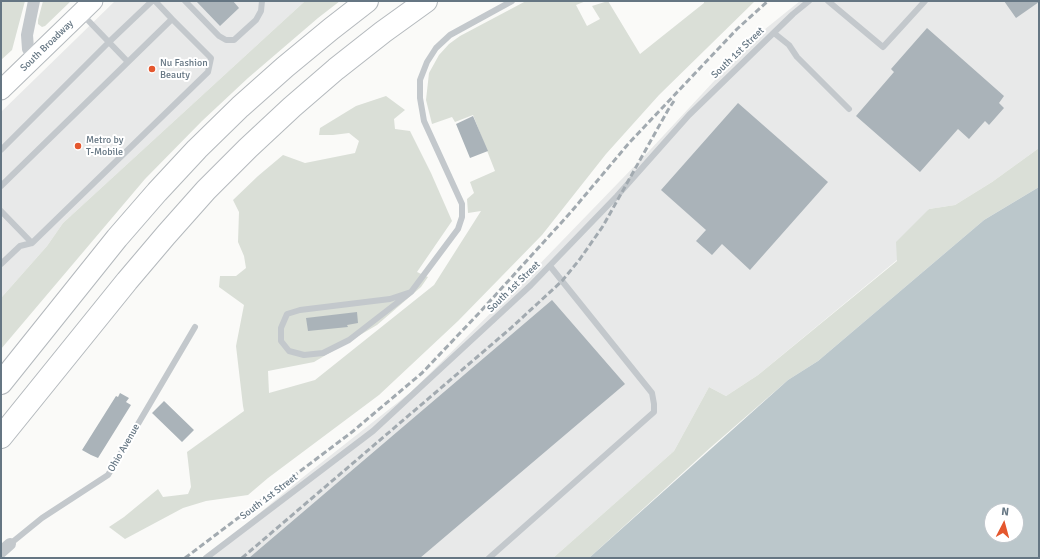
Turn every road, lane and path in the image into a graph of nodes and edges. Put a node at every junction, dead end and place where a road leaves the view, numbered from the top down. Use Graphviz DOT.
graph roads {
  1 [pos="34,1"];
  2 [pos="152,1"];
  3 [pos="155,1"];
  4 [pos="185,1"];
  5 [pos="262,1"];
  6 [pos="367,1"];
  7 [pos="426,1"];
  8 [pos="512,1"];
  9 [pos="809,1"];
  10 [pos="828,1"];
  11 [pos="925,1"];
  12 [pos="86,7"];
  13 [pos="172,19"];
  14 [pos="774,33"];
  15 [pos="109,42"];
  16 [pos="34,58"];
  17 [pos="128,62"];
  18 [pos="1,90"];
  19 [pos="849,109"];
  20 [pos="1,150"];
  21 [pos="1,186"];
  22 [pos="1,210"];
  23 [pos="32,243"];
  24 [pos="1,264"];
  25 [pos="550,266"];
  26 [pos="411,292"];
  27 [pos="195,327"];
  28 [pos="1,383"];
  29 [pos="1,437"];
  30 [pos="6,548"];
  31 [pos="206,558"];
  32 [pos="489,558"];
  1 -- 16 [label="street"];
  2 -- 15 [label="lane"];
  3 -- 13 [label="lane"];
  4 -- 5 [label="lane"];
  6 -- 28 [label="highway"];
  7 -- 29 [label="highway"];
  8 -- 26 [label="lane"];
  9 -- 14 [label="lane, South 1st Street"];
  10 -- 11 [label="lane"];
  12 -- 15 [label="lane"];
  12 -- 16 [label="main road, South Broadway"];
  13 -- 17 [label="lane"];
  13 -- 23 [label="lane"];
  14 -- 19 [label="lane"];
  14 -- 25 [label="lane, South 1st Street"];
  15 -- 17 [label="lane"];
  15 -- 20 [label="lane"];
  16 -- 18 [label="main road, South Broadway"];
  17 -- 21 [label="lane"];
  22 -- 23 [label="lane"];
  23 -- 24 [label="lane"];
  25 -- 31 [label="lane, South 1st Street"];
  25 -- 32 [label="lane"];
  26 -- 26 [label="lane"];
  27 -- 30 [label="lane, Ohio Avenue"];
}
